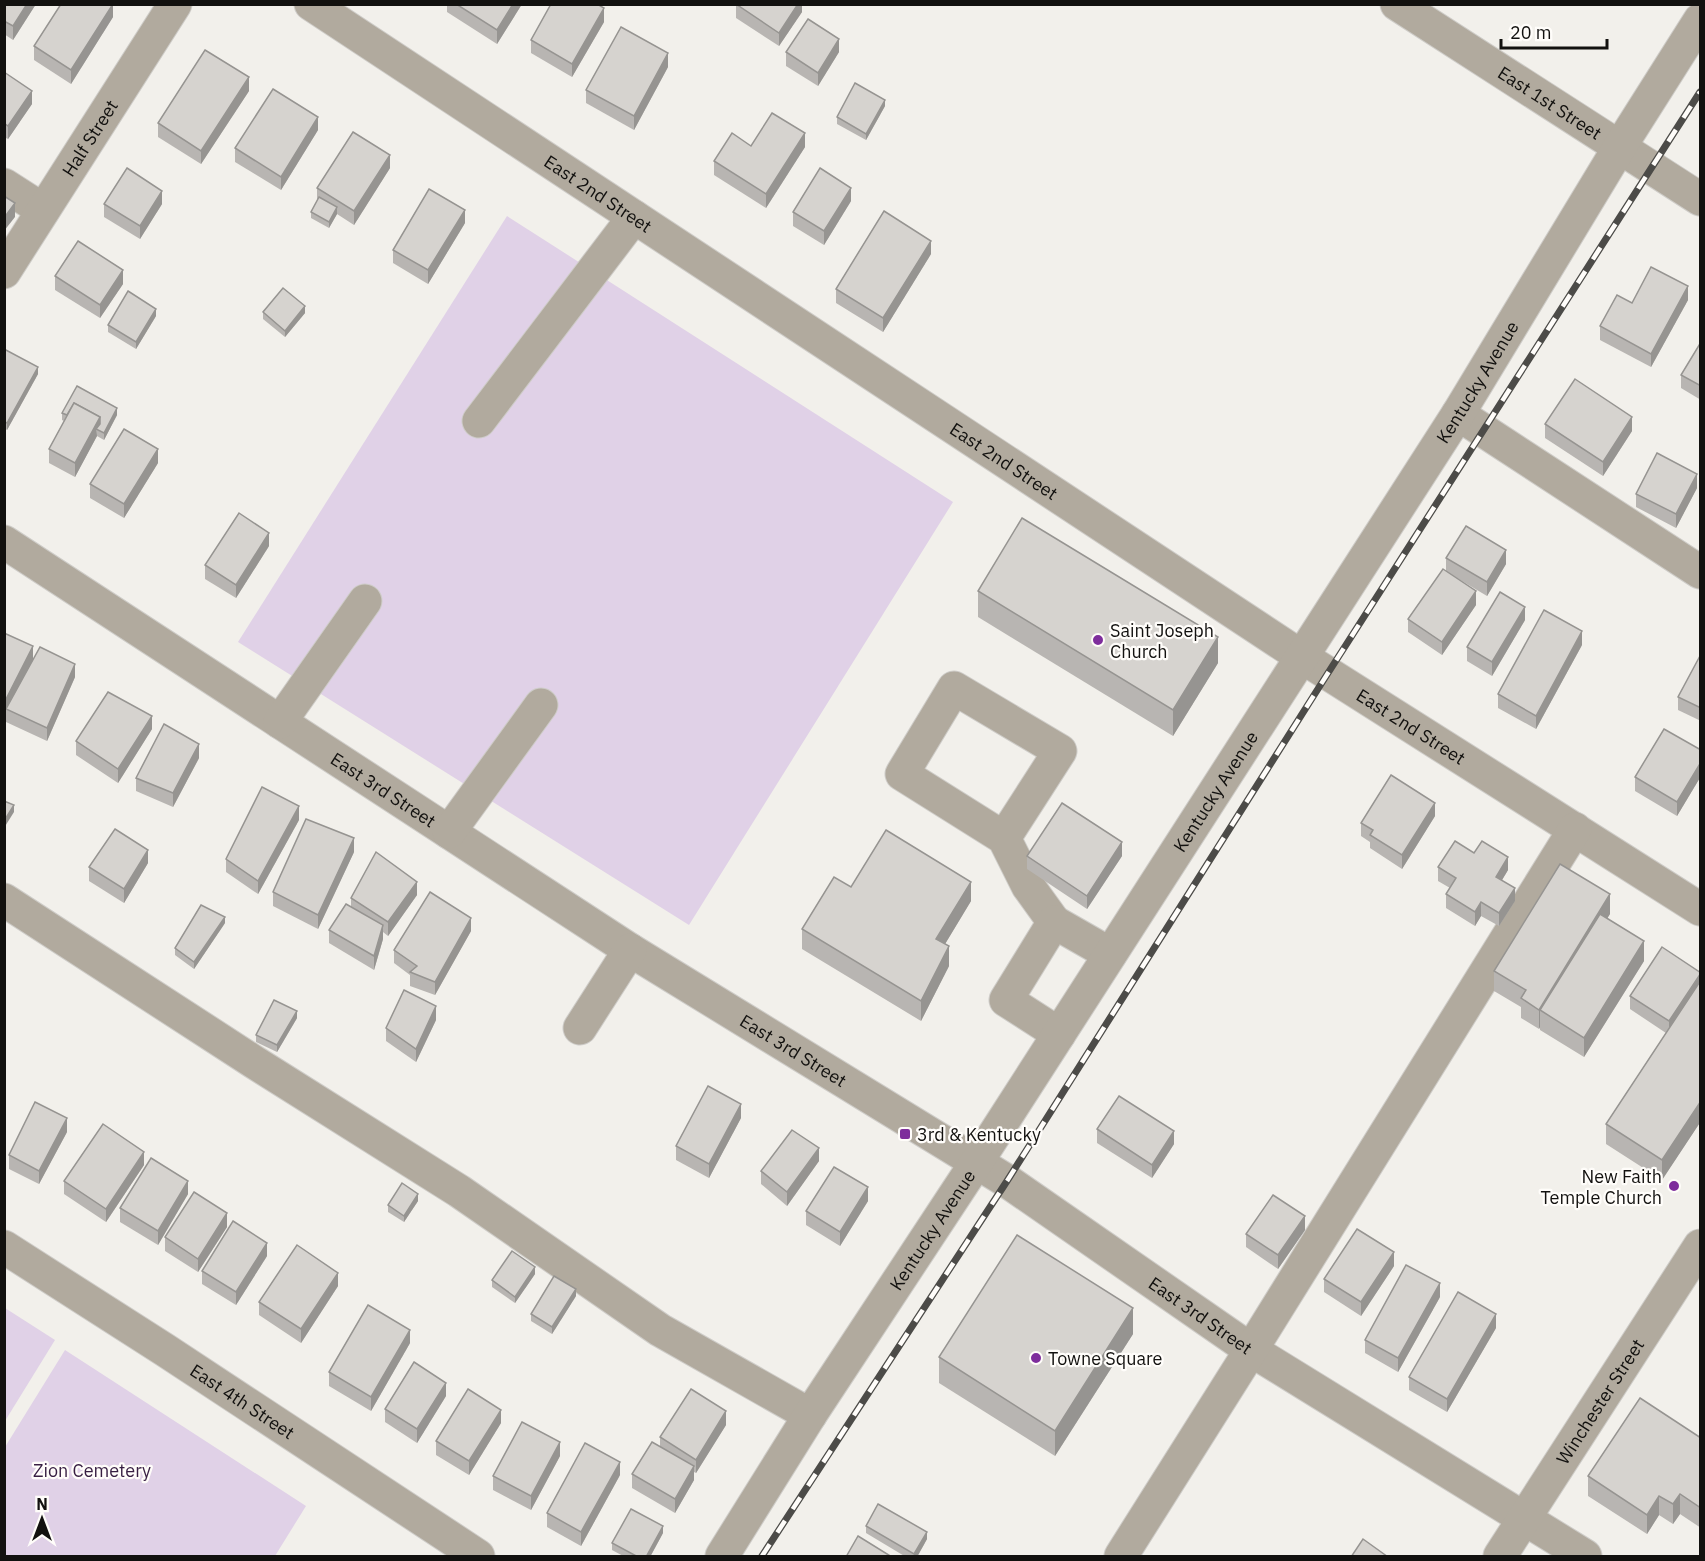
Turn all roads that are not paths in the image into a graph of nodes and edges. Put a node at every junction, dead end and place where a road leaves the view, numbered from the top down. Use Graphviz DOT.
graph roads {
  1 [pos="175,4"];
  2 [pos="311,4"];
  3 [pos="1397,4"];
  4 [pos="1701,20"];
  5 [pos="1619,148"];
  6 [pos="4,185"];
  7 [pos="1701,200"];
  8 [pos="43,210"];
  9 [pos="634,217"];
  10 [pos="4,272"];
  11 [pos="1458,414"];
  12 [pos="478,421"];
  13 [pos="4,542"];
  14 [pos="1701,572"];
  15 [pos="365,601"];
  16 [pos="1302,657"];
  17 [pos="541,705"];
  18 [pos="280,722"];
  19 [pos="1575,829"];
  20 [pos="449,832"];
  21 [pos="1004,838"];
  22 [pos="4,900"];
  23 [pos="1701,909"];
  24 [pos="1054,922"];
  25 [pos="630,950"];
  26 [pos="1110,954"];
  27 [pos="579,1028"];
  28 [pos="1059,1034"];
  29 [pos="976,1163"];
  30 [pos="1701,1246"];
  31 [pos="4,1247"];
  32 [pos="1251,1350"];
  33 [pos="810,1415"];
  34 [pos="1524,1519"];
  35 [pos="478,1557"];
  36 [pos="722,1557"];
  37 [pos="1120,1557"];
  38 [pos="1500,1557"];
  39 [pos="1585,1557"];
  1 -- 8 [label="street, Half Street"];
  2 -- 9 [label="street, East 2nd Street"];
  3 -- 5 [label="street, East 1st Street"];
  4 -- 5 [label="street, Kentucky Avenue"];
  5 -- 7 [label="street, East 1st Street"];
  5 -- 11 [label="street, Kentucky Avenue"];
  6 -- 8 [label="street"];
  8 -- 10 [label="street, Half Street"];
  9 -- 12 [label="street"];
  9 -- 16 [label="street, East 2nd Street"];
  11 -- 14 [label="street"];
  11 -- 16 [label="street, Kentucky Avenue"];
  13 -- 18 [label="street, East 3rd Street"];
  15 -- 18 [label="street"];
  16 -- 19 [label="street, East 2nd Street"];
  16 -- 26 [label="street, Kentucky Avenue"];
  17 -- 20 [label="street"];
  18 -- 20 [label="street, East 3rd Street"];
  19 -- 23 [label="street, East 2nd Street"];
  19 -- 32 [label="street"];
  20 -- 25 [label="street, East 3rd Street"];
  21 -- 21 [label="street"];
  21 -- 24 [label="street"];
  22 -- 33 [label="street"];
  24 -- 26 [label="street"];
  24 -- 28 [label="street"];
  25 -- 27 [label="street"];
  25 -- 29 [label="street, East 3rd Street"];
  26 -- 28 [label="street, Kentucky Avenue"];
  28 -- 29 [label="street, Kentucky Avenue"];
  29 -- 32 [label="street, East 3rd Street"];
  29 -- 33 [label="street, Kentucky Avenue"];
  30 -- 34 [label="street, Winchester Street"];
  31 -- 35 [label="street, East 4th Street"];
  32 -- 34 [label="street, East 3rd Street"];
  32 -- 37 [label="street"];
  33 -- 36 [label="street, Kentucky Avenue"];
  34 -- 38 [label="street, Winchester Street"];
  34 -- 39 [label="street, East 3rd Street"];
}
